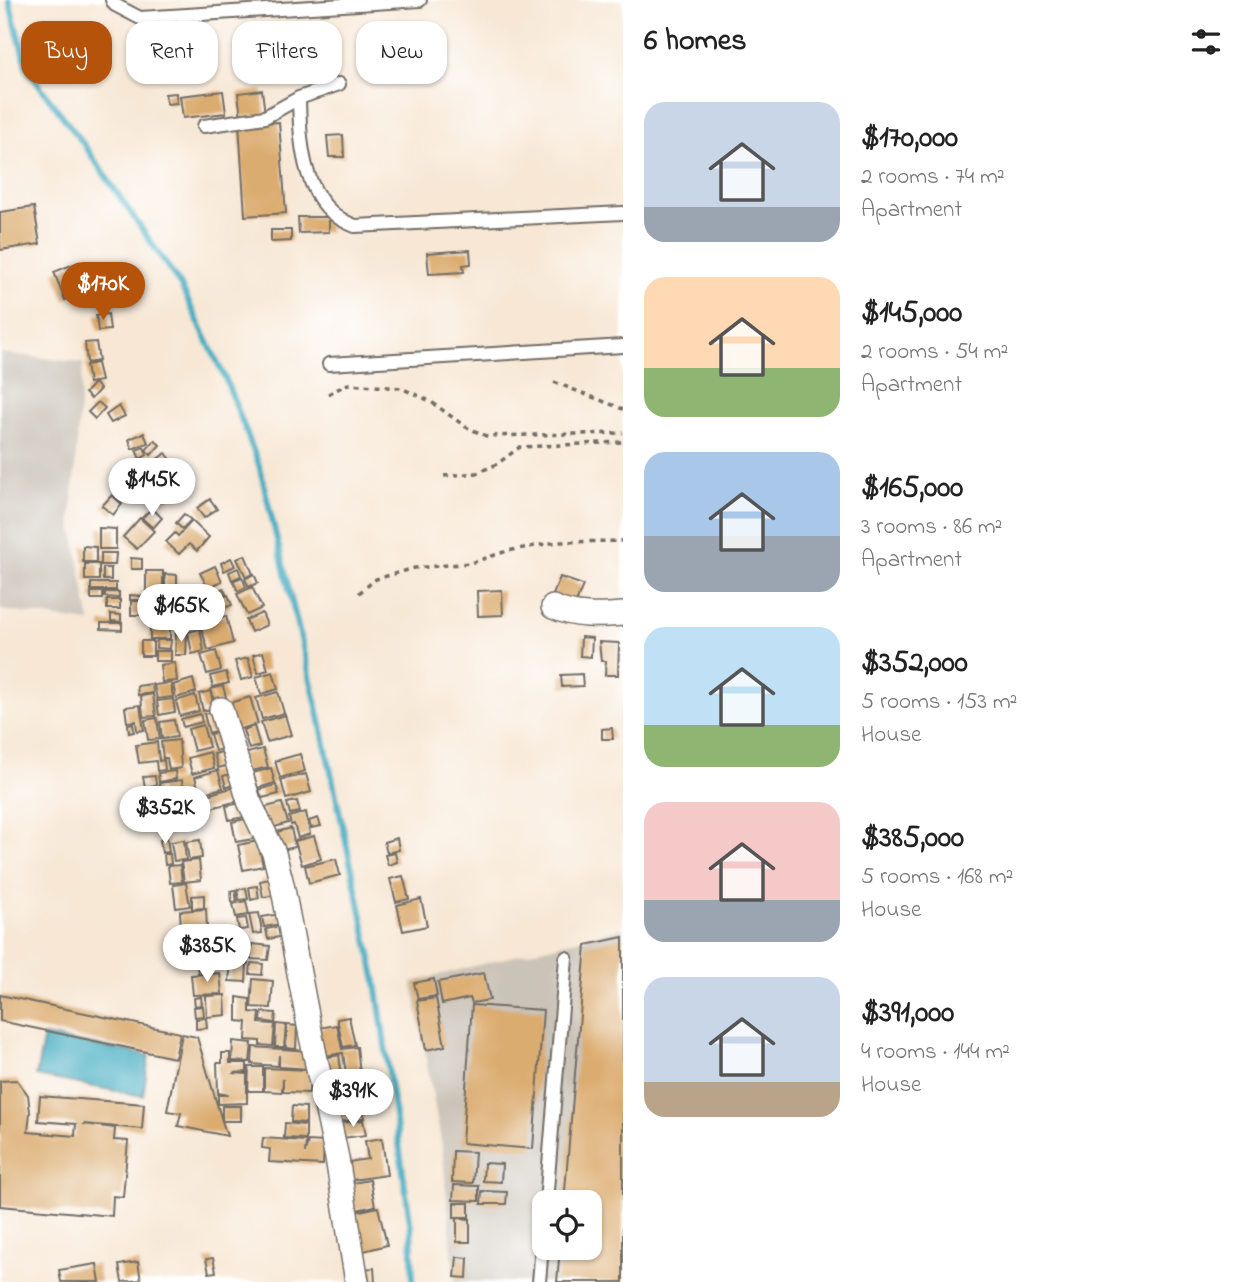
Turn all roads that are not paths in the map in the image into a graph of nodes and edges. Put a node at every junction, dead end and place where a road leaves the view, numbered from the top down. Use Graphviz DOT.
graph roads {
  1 [pos="112,0"];
  2 [pos="420,0"];
  3 [pos="402,1"];
  4 [pos="339,84"];
  5 [pos="299,98"];
  6 [pos="204,126"];
  7 [pos="623,213"];
  8 [pos="623,346"];
  9 [pos="329,364"];
  10 [pos="553,607"];
  11 [pos="623,614"];
  12 [pos="221,709"];
  13 [pos="566,958"];
  14 [pos="547,1190"];
  15 [pos="541,1260"];
  16 [pos="357,1282"];
  17 [pos="539,1282"];
  1 -- 3 [label="lane"];
  2 -- 3 [label="lane"];
  4 -- 5 [label="lane"];
  5 -- 6 [label="lane"];
  5 -- 7 [label="lane"];
  8 -- 9 [label="lane"];
  10 -- 11 [label="street"];
  12 -- 16 [label="street"];
  13 -- 14 [label="lane"];
  15 -- 17 [label="lane"];
}
